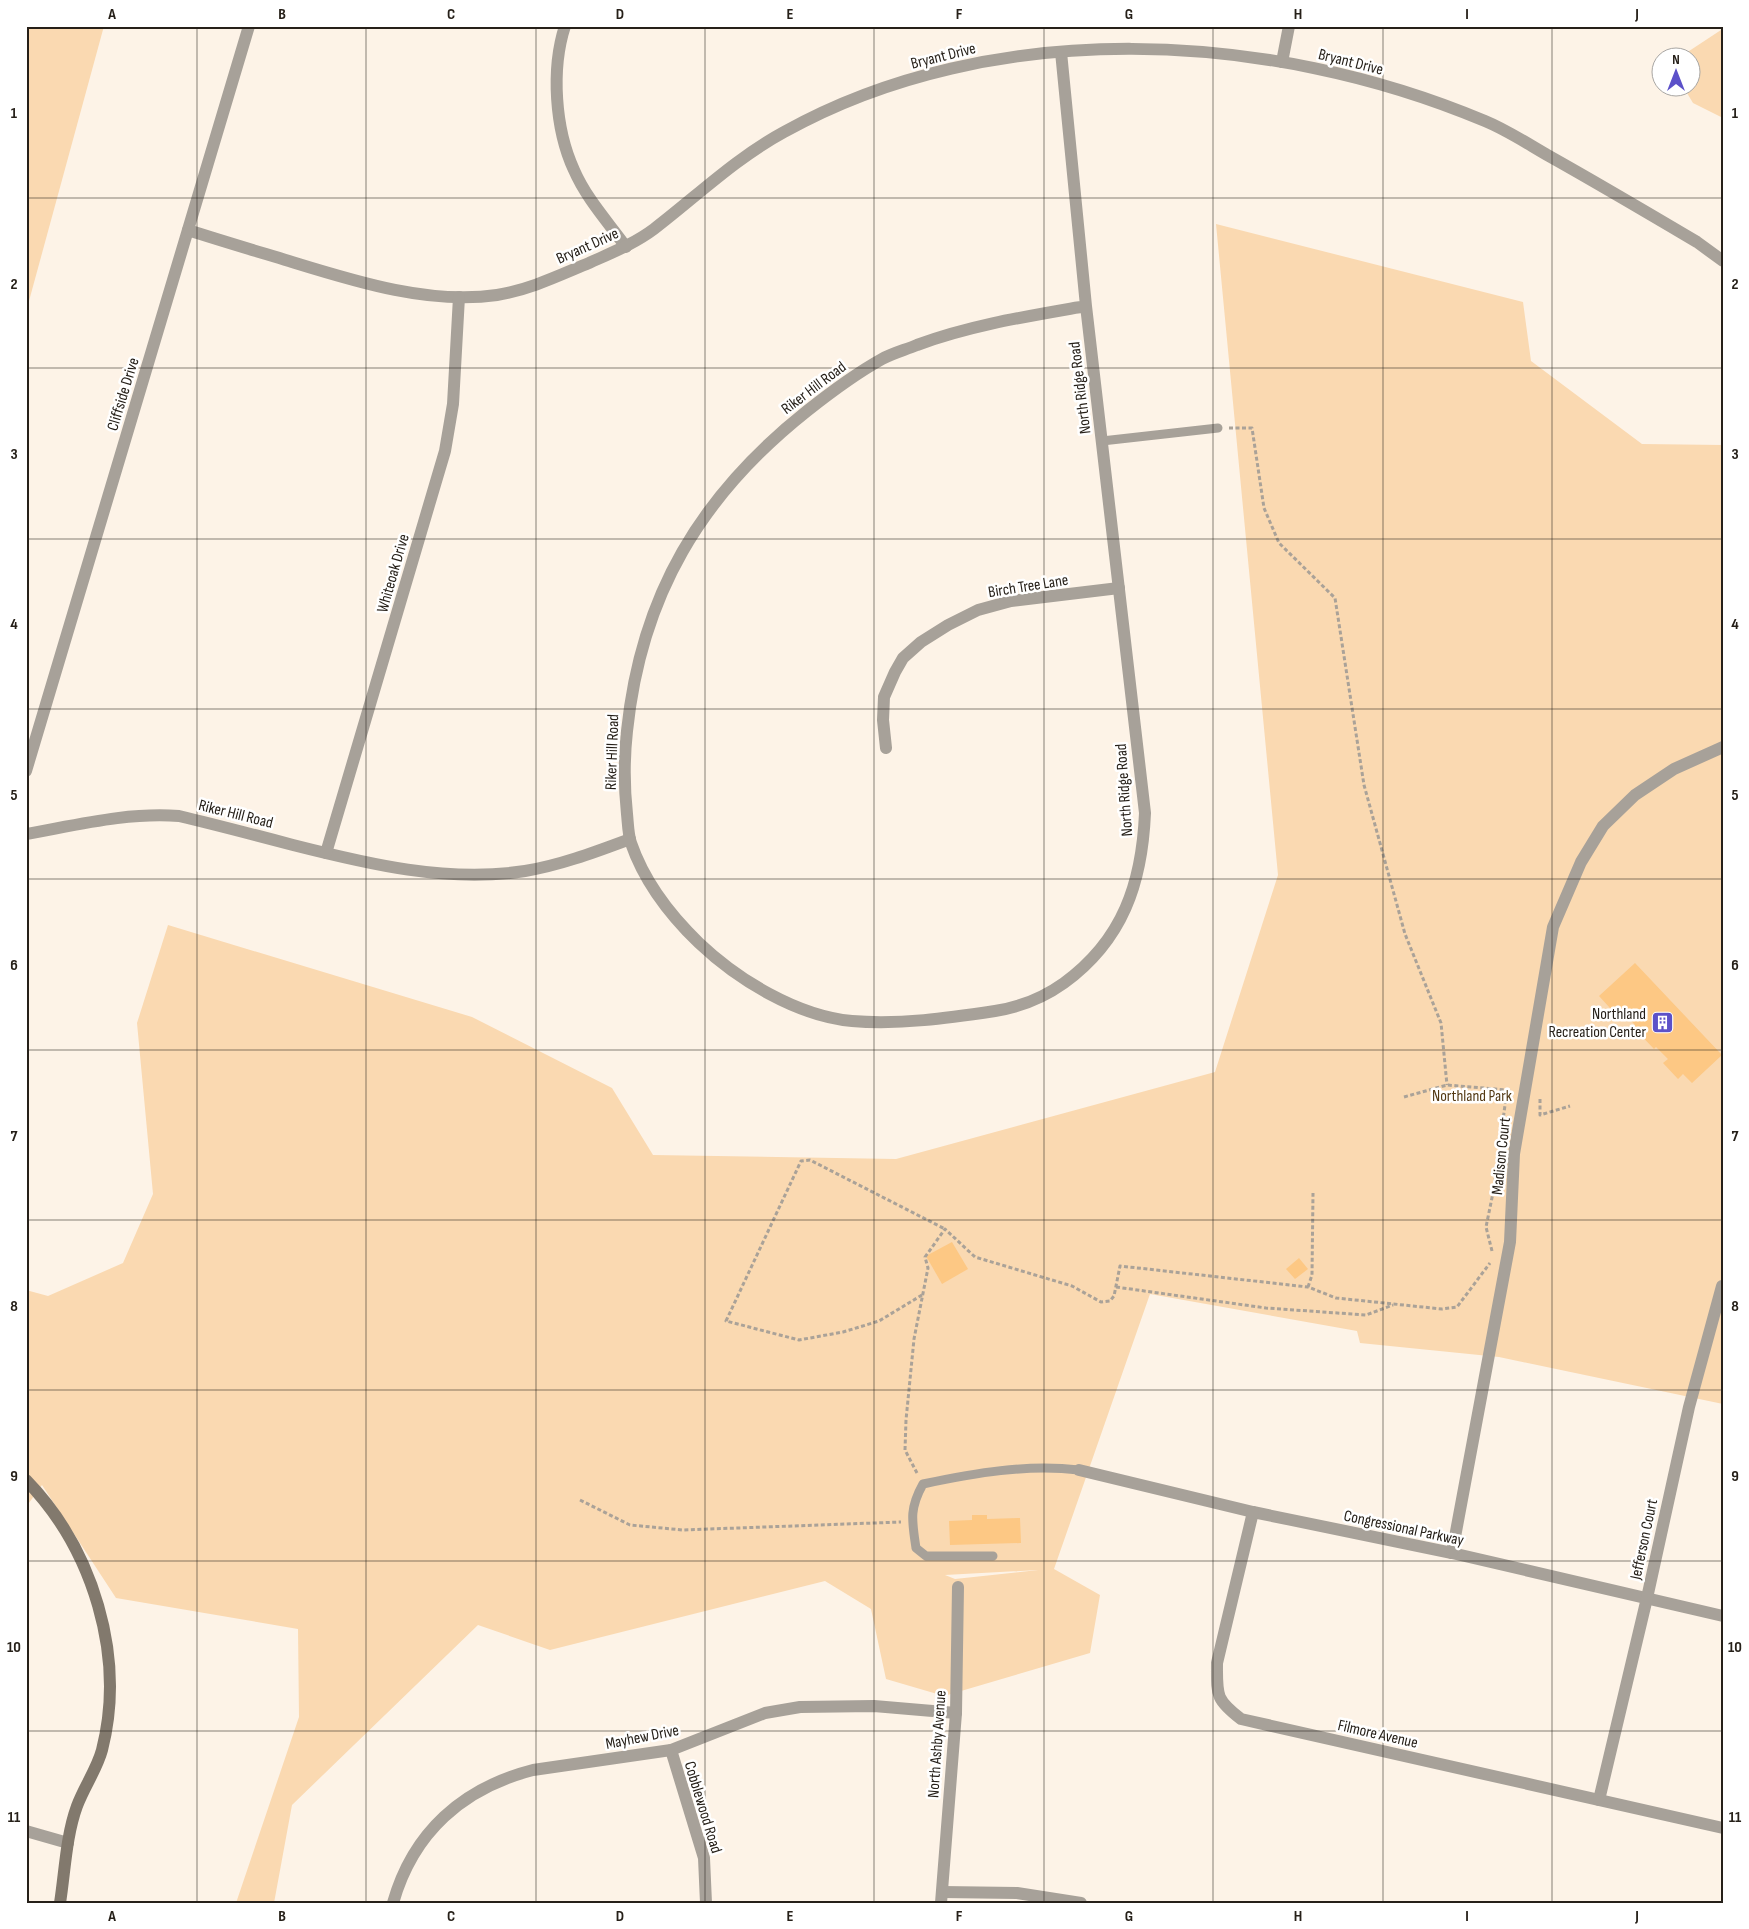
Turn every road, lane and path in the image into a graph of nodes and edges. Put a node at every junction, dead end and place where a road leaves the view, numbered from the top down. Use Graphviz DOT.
graph roads {
  1 [pos="250,26"];
  2 [pos="565,26"];
  3 [pos="1289,26"];
  4 [pos="1061,52"];
  5 [pos="1282,62"];
  6 [pos="188,230"];
  7 [pos="626,247"];
  8 [pos="1723,261"];
  9 [pos="459,297"];
  10 [pos="1086,306"];
  11 [pos="1218,428"];
  12 [pos="1102,440"];
  13 [pos="1119,588"];
  14 [pos="1723,747"];
  15 [pos="886,748"];
  16 [pos="26,771"];
  17 [pos="26,834"];
  18 [pos="630,839"];
  19 [pos="326,853"];
  20 [pos="1447,1085"];
  21 [pos="1507,1090"];
  22 [pos="1525,1093"];
  23 [pos="1404,1097"];
  24 [pos="1570,1106"];
  25 [pos="1313,1193"];
  26 [pos="945,1229"];
  27 [pos="1722,1286"];
  28 [pos="1116,1287"];
  29 [pos="1308,1287"];
  30 [pos="923,1294"];
  31 [pos="1394,1305"];
  32 [pos="1079,1470"];
  33 [pos="26,1480"];
  34 [pos="923,1484"];
  35 [pos="580,1500"];
  36 [pos="1253,1512"];
  37 [pos="912,1522"];
  38 [pos="1452,1553"];
  39 [pos="993,1556"];
  40 [pos="958,1587"];
  41 [pos="1647,1598"];
  42 [pos="1723,1616"];
  43 [pos="956,1713"];
  44 [pos="670,1750"];
  45 [pos="1599,1800"];
  46 [pos="1723,1828"];
  47 [pos="26,1831"];
  48 [pos="68,1843"];
  49 [pos="942,1898"];
  50 [pos="60,1903"];
  51 [pos="394,1903"];
  52 [pos="706,1903"];
  53 [pos="1082,1903"];
  1 -- 6 [label="street, Cliffside Drive"];
  2 -- 7 [label="street"];
  3 -- 5 [label="street"];
  4 -- 5 [label="street, Bryant Drive"];
  4 -- 7 [label="street, Bryant Drive"];
  4 -- 10 [label="street, North Ridge Road"];
  5 -- 8 [label="street, Bryant Drive"];
  6 -- 9 [label="street, Bryant Drive"];
  6 -- 16 [label="street, Cliffside Drive"];
  7 -- 9 [label="street, Bryant Drive"];
  9 -- 19 [label="street, Whiteoak Drive"];
  10 -- 12 [label="street, North Ridge Road"];
  10 -- 18 [label="street, Riker Hill Road"];
  11 -- 12 [label="lane"];
  11 -- 20 [label="path"];
  12 -- 13 [label="street, North Ridge Road"];
  13 -- 15 [label="street, Birch Tree Lane"];
  13 -- 18 [label="street, North Ridge Road"];
  14 -- 22 [label="street, Madison Court"];
  17 -- 19 [label="street, Riker Hill Road"];
  18 -- 19 [label="street, Riker Hill Road"];
  20 -- 21 [label="path"];
  20 -- 23 [label="path"];
  21 -- 22 [label="path"];
  21 -- 31 [label="path"];
  22 -- 24 [label="path"];
  22 -- 38 [label="street, Madison Court"];
  25 -- 29 [label="path"];
  26 -- 28 [label="path"];
  26 -- 30 [label="path"];
  26 -- 30 [label="path"];
  27 -- 41 [label="street, Jefferson Court"];
  28 -- 29 [label="path"];
  28 -- 31 [label="path"];
  29 -- 31 [label="path"];
  30 -- 34 [label="path"];
  32 -- 34 [label="lane"];
  32 -- 36 [label="street, Congressional Parkway"];
  33 -- 48 [label="street"];
  34 -- 37 [label="lane"];
  35 -- 37 [label="path"];
  36 -- 38 [label="street, Congressional Parkway"];
  36 -- 45 [label="street, Filmore Avenue"];
  37 -- 39 [label="lane"];
  38 -- 41 [label="street, Congressional Parkway"];
  40 -- 43 [label="street, North Ashby Avenue"];
  41 -- 42 [label="street, Congressional Parkway"];
  41 -- 45 [label="street, Jefferson Court"];
  43 -- 44 [label="street, Mayhew Drive"];
  43 -- 49 [label="street, North Ashby Avenue"];
  44 -- 51 [label="street, Mayhew Drive"];
  44 -- 52 [label="street, Cobblewood Road"];
  45 -- 46 [label="street, Filmore Avenue"];
  47 -- 48 [label="street"];
  48 -- 50 [label="street"];
  49 -- 53 [label="street"];
}
